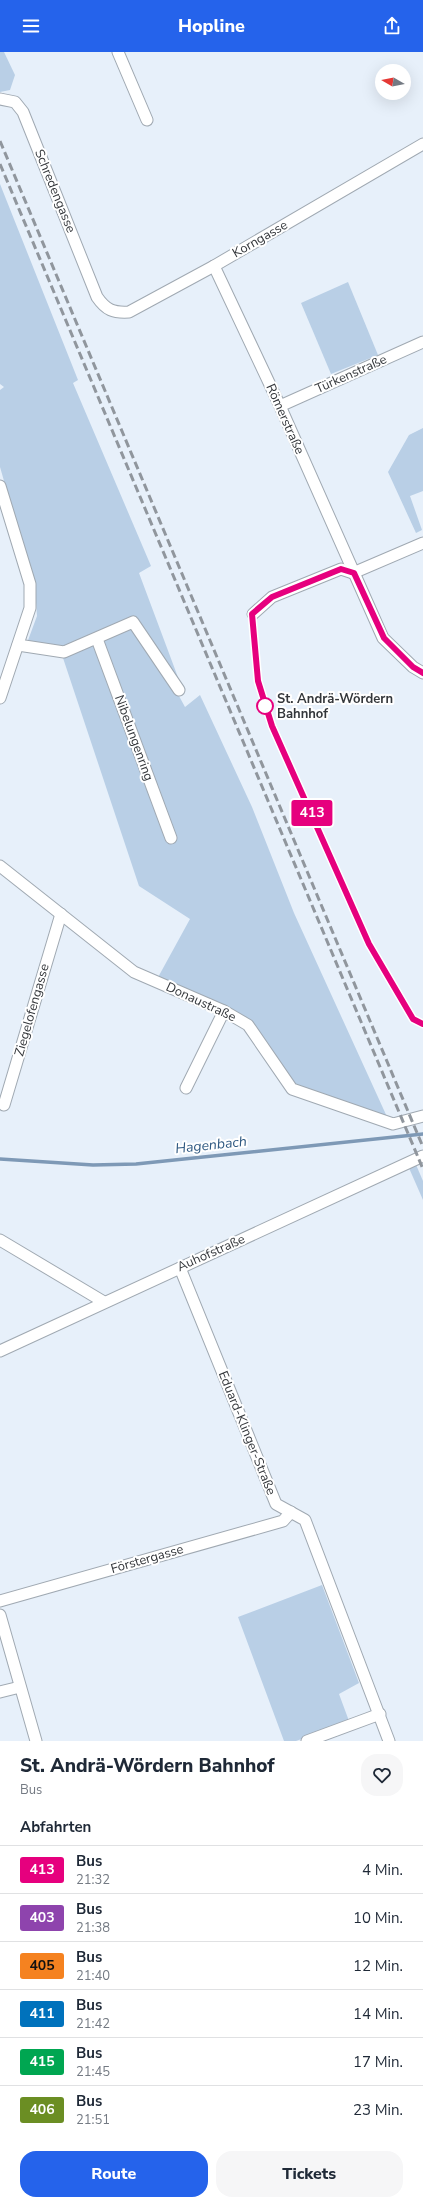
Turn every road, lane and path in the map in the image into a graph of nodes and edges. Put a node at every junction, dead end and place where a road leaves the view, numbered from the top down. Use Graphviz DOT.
graph roads {
  1 [pos="118,52"];
  2 [pos="0,99"];
  3 [pos="147,120"];
  4 [pos="423,144"];
  5 [pos="214,266"];
  6 [pos="97,297"];
  7 [pos="423,342"];
  8 [pos="280,406"];
  9 [pos="0,486"];
  10 [pos="423,543"];
  11 [pos="354,573"];
  12 [pos="252,614"];
  13 [pos="97,639"];
  14 [pos="18,645"];
  15 [pos="423,673"];
  16 [pos="179,690"];
  17 [pos="0,698"];
  18 [pos="171,838"];
  19 [pos="0,866"];
  20 [pos="60,914"];
  21 [pos="224,1011"];
  22 [pos="186,1088"];
  23 [pos="4,1105"];
  24 [pos="423,1116"];
  25 [pos="423,1156"];
  26 [pos="0,1240"];
  27 [pos="180,1268"];
  28 [pos="104,1302"];
  29 [pos="0,1351"];
  30 [pos="291,1512"];
  31 [pos="0,1601"];
  32 [pos="0,1615"];
  33 [pos="20,1687"];
  34 [pos="0,1692"];
  35 [pos="380,1714"];
  36 [pos="36,1741"];
  37 [pos="307,1741"];
  38 [pos="389,1741"];
  1 -- 3 [label="street"];
  2 -- 6 [label="street, Schredengasse"];
  4 -- 5 [label="street, Korngasse"];
  5 -- 6 [label="street, Korngasse"];
  5 -- 8 [label="street, Römerstraße"];
  7 -- 8 [label="street, Türkenstraße"];
  8 -- 11 [label="street, Römerstraße"];
  9 -- 14 [label="street"];
  10 -- 11 [label="street"];
  11 -- 12 [label="street"];
  11 -- 15 [label="street, Römerstraße"];
  13 -- 14 [label="street"];
  13 -- 16 [label="street"];
  13 -- 18 [label="street, Nibelungenring"];
  14 -- 17 [label="street"];
  19 -- 20 [label="street, Donaustraße"];
  20 -- 21 [label="street, Donaustraße"];
  20 -- 23 [label="street, Ziegelofengasse"];
  21 -- 22 [label="street"];
  21 -- 24 [label="street, Donaustraße"];
  25 -- 27 [label="street, Auhofstraße"];
  26 -- 28 [label="street"];
  27 -- 28 [label="street, Auhofstraße"];
  27 -- 30 [label="street, Eduard-Klinger-Straße"];
  28 -- 29 [label="street, Auhofstraße"];
  30 -- 31 [label="street, Förstergasse"];
  30 -- 35 [label="street, Eduard-Klinger-Straße"];
  32 -- 33 [label="street"];
  33 -- 34 [label="street"];
  33 -- 36 [label="street"];
  35 -- 37 [label="street"];
  35 -- 38 [label="street, Eduard-Klinger-Straße"];
}
